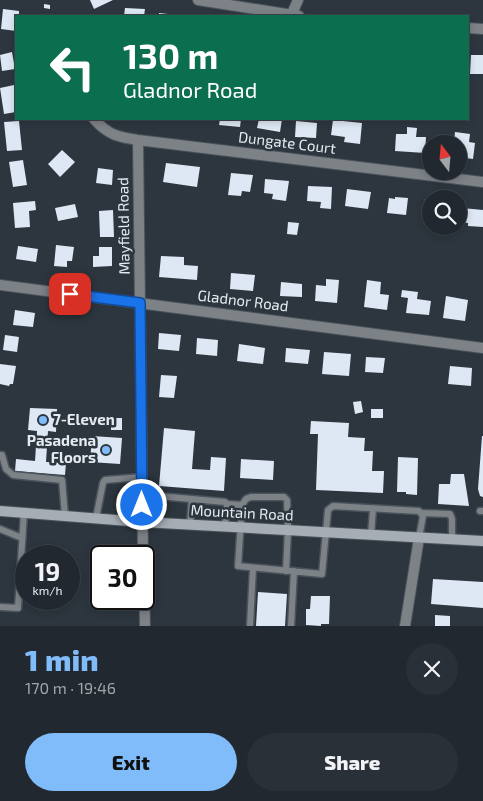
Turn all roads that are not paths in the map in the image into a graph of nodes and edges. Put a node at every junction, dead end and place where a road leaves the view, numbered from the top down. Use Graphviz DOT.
graph roads {
  1 [pos="198,0"];
  2 [pos="298,0"];
  3 [pos="284,15"];
  4 [pos="290,15"];
  5 [pos="469,28"];
  6 [pos="483,29"];
  7 [pos="95,120"];
  8 [pos="138,140"];
  9 [pos="483,182"];
  10 [pos="0,285"];
  11 [pos="140,303"];
  12 [pos="483,348"];
  13 [pos="0,455"];
  14 [pos="142,476"];
  15 [pos="142,488"];
  16 [pos="192,499"];
  17 [pos="227,504"];
  18 [pos="242,506"];
  19 [pos="373,509"];
  20 [pos="0,511"];
  21 [pos="24,512"];
  22 [pos="422,513"];
  23 [pos="64,516"];
  24 [pos="96,518"];
  25 [pos="142,522"];
  26 [pos="190,525"];
  27 [pos="225,527"];
  28 [pos="240,528"];
  29 [pos="0,529"];
  30 [pos="288,530"];
  31 [pos="325,532"];
  32 [pos="371,535"];
  33 [pos="22,538"];
  34 [pos="419,538"];
  35 [pos="452,540"];
  36 [pos="483,541"];
  37 [pos="143,545"];
  38 [pos="253,568"];
  39 [pos="286,570"];
  40 [pos="294,571"];
  41 [pos="0,607"];
  42 [pos="145,610"];
  43 [pos="145,626"];
  44 [pos="250,626"];
  45 [pos="291,626"];
  46 [pos="405,626"];
  1 -- 3 [label="street"];
  2 -- 4 [label="street"];
  5 -- 6 [label="street"];
  7 -- 8 [label="street, Dungate Court"];
  8 -- 9 [label="street, Dungate Court"];
  8 -- 11 [label="street, Mayfield Road"];
  10 -- 11 [label="street, Gladnor Road"];
  11 -- 12 [label="street, Gladnor Road"];
  11 -- 14 [label="street, Mayfield Road"];
  13 -- 23 [label="lane"];
  14 -- 15 [label="street, Mayfield Road"];
  14 -- 24 [label="lane"];
  15 -- 16 [label="lane"];
  15 -- 25 [label="street, Mayfield Road"];
  16 -- 17 [label="lane"];
  16 -- 26 [label="lane"];
  17 -- 18 [label="lane"];
  17 -- 27 [label="lane"];
  18 -- 28 [label="lane"];
  18 -- 30 [label="lane"];
  19 -- 22 [label="lane"];
  19 -- 31 [label="lane"];
  19 -- 32 [label="lane"];
  20 -- 21 [label="main road, Mountain Road"];
  21 -- 23 [label="main road, Mountain Road"];
  21 -- 33 [label="lane"];
  22 -- 34 [label="lane"];
  22 -- 35 [label="lane"];
  23 -- 24 [label="main road, Mountain Road"];
  24 -- 25 [label="main road, Mountain Road"];
  25 -- 26 [label="main road, Mountain Road"];
  25 -- 37 [label="street, Mayfield Road"];
  26 -- 27 [label="main road, Mountain Road"];
  27 -- 28 [label="main road, Mountain Road"];
  28 -- 30 [label="main road, Mountain Road"];
  28 -- 38 [label="lane"];
  29 -- 33 [label="lane"];
  30 -- 31 [label="main road, Mountain Road"];
  30 -- 39 [label="lane"];
  31 -- 32 [label="main road, Mountain Road"];
  31 -- 40 [label="lane"];
  32 -- 34 [label="main road, Mountain Road"];
  33 -- 41 [label="lane"];
  34 -- 35 [label="main road, Mountain Road"];
  34 -- 46 [label="street"];
  35 -- 36 [label="main road, Mountain Road"];
  38 -- 39 [label="lane"];
  38 -- 44 [label="lane"];
  39 -- 40 [label="lane"];
  40 -- 45 [label="lane"];
  42 -- 43 [label="street"];
}
